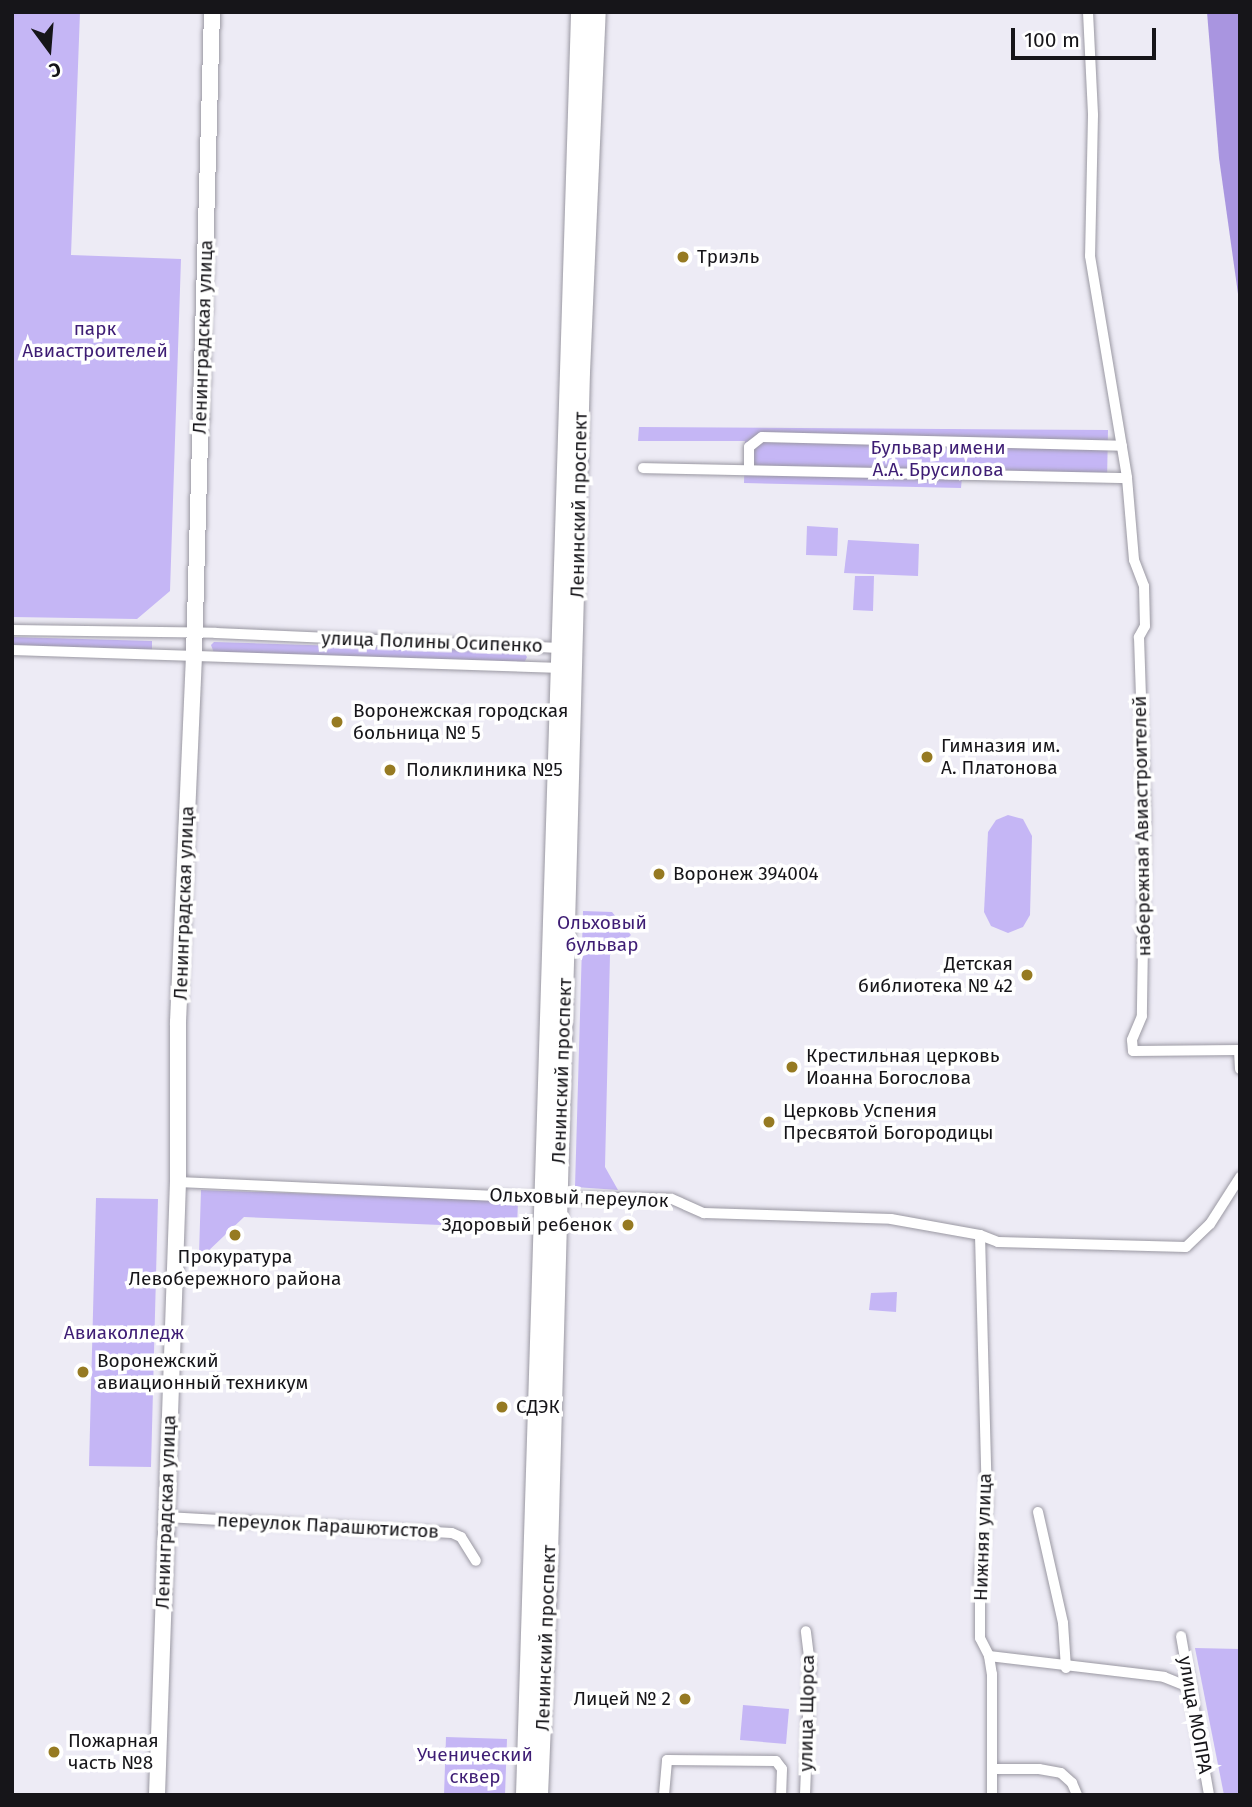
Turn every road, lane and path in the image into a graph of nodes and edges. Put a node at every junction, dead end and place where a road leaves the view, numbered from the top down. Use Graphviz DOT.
graph roads {
  1 [pos="212,12"];
  2 [pos="580,12"];
  3 [pos="597,12"];
  4 [pos="1088,12"];
  5 [pos="1122,446"];
  6 [pos="643,468"];
  7 [pos="749,469"];
  8 [pos="1127,478"];
  9 [pos="12,630"];
  10 [pos="195,633"];
  11 [pos="560,648"];
  12 [pos="12,650"];
  13 [pos="194,656"];
  14 [pos="575,661"];
  15 [pos="559,670"];
  16 [pos="1240,1069"];
  17 [pos="1240,1177"];
  18 [pos="178,1182"];
  19 [pos="550,1197"];
  20 [pos="980,1235"];
  21 [pos="1038,1512"];
  22 [pos="166,1517"];
  23 [pos="476,1561"];
  24 [pos="806,1631"];
  25 [pos="1181,1636"];
  26 [pos="989,1656"];
  27 [pos="1066,1668"];
  28 [pos="1189,1687"];
  29 [pos="992,1769"];
  30 [pos="157,1795"];
  31 [pos="525,1795"];
  32 [pos="539,1795"];
  33 [pos="664,1795"];
  34 [pos="781,1795"];
  35 [pos="805,1795"];
  36 [pos="992,1795"];
  37 [pos="1077,1795"];
  38 [pos="1209,1795"];
  1 -- 10 [label="main road, Ленинградская улица"];
  2 -- 11 [label="main road, Ленинский проспект"];
  3 -- 14 [label="main road, Ленинский проспект"];
  4 -- 5 [label="street, набережная Авиастроителей"];
  5 -- 7 [label="street"];
  5 -- 8 [label="street, набережная Авиастроителей"];
  6 -- 7 [label="street"];
  7 -- 8 [label="street"];
  8 -- 16 [label="street, набережная Авиастроителей"];
  9 -- 10 [label="street, улица Полины Осипенко"];
  10 -- 11 [label="street, улица Полины Осипенко"];
  10 -- 13 [label="main road, Ленинградская улица"];
  11 -- 14 [label="street, улица Полины Осипенко"];
  11 -- 15 [label="main road, Ленинский проспект"];
  12 -- 13 [label="street, улица Полины Осипенко"];
  13 -- 15 [label="street, улица Полины Осипенко"];
  13 -- 18 [label="main road, Ленинградская улица"];
  14 -- 15 [label="street, улица Полины Осипенко"];
  14 -- 19 [label="main road, Ленинский проспект"];
  15 -- 19 [label="main road, Ленинский проспект"];
  17 -- 20 [label="street, Ольховый переулок"];
  18 -- 19 [label="street, Ольховый переулок"];
  18 -- 22 [label="main road, Ленинградская улица"];
  19 -- 20 [label="street, Ольховый переулок"];
  19 -- 31 [label="main road, Ленинский проспект"];
  19 -- 32 [label="main road, Ленинский проспект"];
  20 -- 26 [label="street, Нижняя улица"];
  21 -- 27 [label="street"];
  22 -- 23 [label="street, переулок Парашютистов"];
  22 -- 30 [label="main road, Ленинградская улица"];
  24 -- 35 [label="street, улица Щорса"];
  25 -- 28 [label="street, улица МОПРА"];
  26 -- 27 [label="street"];
  26 -- 29 [label="street, Нижняя улица"];
  27 -- 28 [label="street"];
  28 -- 38 [label="street, улица МОПРА"];
  29 -- 36 [label="street, Нижняя улица"];
  29 -- 37 [label="street"];
  33 -- 34 [label="street"];
}
